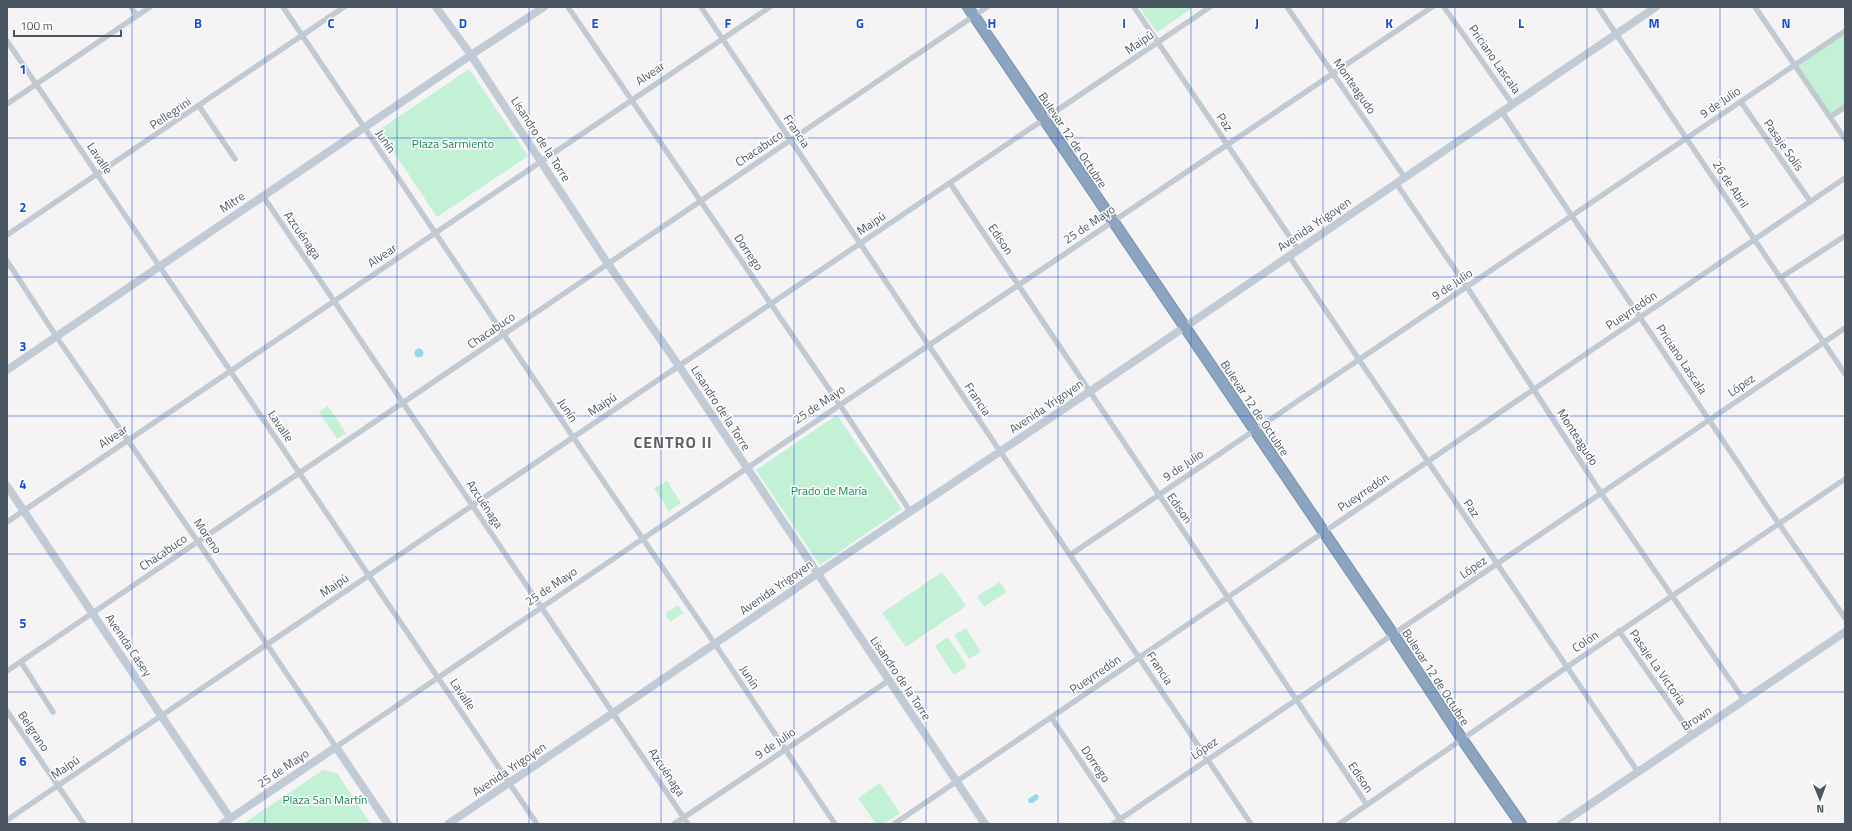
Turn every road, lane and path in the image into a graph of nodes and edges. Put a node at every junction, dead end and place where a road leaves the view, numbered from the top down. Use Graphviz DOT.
graph roads {
  1 [pos="131,7"];
  2 [pos="150,7"];
  3 [pos="283,7"];
  4 [pos="344,7"];
  5 [pos="436,7"];
  6 [pos="544,7"];
  7 [pos="568,7"];
  8 [pos="701,7"];
  9 [pos="770,7"];
  10 [pos="968,7"];
  11 [pos="987,7"];
  12 [pos="1134,7"];
  13 [pos="1210,7"];
  14 [pos="1287,7"];
  15 [pos="1432,7"];
  16 [pos="1444,7"];
  17 [pos="1598,7"];
  18 [pos="1656,7"];
  19 [pos="1755,7"];
  20 [pos="137,16"];
  21 [pos="974,16"];
  22 [pos="1845,31"];
  23 [pos="1616,34"];
  24 [pos="302,35"];
  25 [pos="723,39"];
  26 [pos="7,41"];
  27 [pos="1158,42"];
  28 [pos="471,55"];
  29 [pos="1795,65"];
  30 [pos="1333,74"];
  31 [pos="36,84"];
  32 [pos="632,99"];
  33 [pos="1740,102"];
  34 [pos="7,104"];
  35 [pos="1513,104"];
  36 [pos="199,106"];
  37 [pos="1845,107"];
  38 [pos="1502,112"];
  39 [pos="1830,116"];
  40 [pos="1044,119"];
  41 [pos="364,128"];
  42 [pos="1687,137"];
  43 [pos="1845,139"];
  44 [pos="790,140"];
  45 [pos="1227,145"];
  46 [pos="235,159"];
  47 [pos="541,160"];
  48 [pos="97,174"];
  49 [pos="1405,178"];
  50 [pos="1845,178"];
  51 [pos="950,183"];
  52 [pos="1396,184"];
  53 [pos="263,196"];
  54 [pos="701,201"];
  55 [pos="1810,201"];
  56 [pos="1572,216"];
  57 [pos="1113,222"];
  58 [pos="435,232"];
  59 [pos="7,235"];
  60 [pos="1845,236"];
  61 [pos="1755,239"];
  62 [pos="860,244"];
  63 [pos="1298,249"];
  64 [pos="1289,256"];
  65 [pos="7,261"];
  66 [pos="608,264"];
  67 [pos="159,267"];
  68 [pos="1780,278"];
  69 [pos="1019,286"];
  70 [pos="1467,287"];
  71 [pos="334,300"];
  72 [pos="771,304"];
  73 [pos="1640,317"];
  74 [pos="1184,327"];
  75 [pos="1845,328"];
  76 [pos="504,334"];
  77 [pos="56,336"];
  78 [pos="1823,342"];
  79 [pos="929,346"];
  80 [pos="1358,360"];
  81 [pos="679,366"];
  82 [pos="7,370"];
  83 [pos="230,370"];
  84 [pos="1845,374"];
  85 [pos="1534,389"];
  86 [pos="1089,392"];
  87 [pos="403,402"];
  88 [pos="840,405"];
  89 [pos="1710,419"];
  90 [pos="1254,430"];
  91 [pos="573,437"];
  92 [pos="127,440"];
  93 [pos="1000,451"];
  94 [pos="1428,462"];
  95 [pos="747,469"];
  96 [pos="299,474"];
  97 [pos="1845,479"];
  98 [pos="7,486"];
  99 [pos="1601,493"];
  100 [pos="1158,495"];
  101 [pos="473,506"];
  102 [pos="24,510"];
  103 [pos="910,511"];
  104 [pos="7,522"];
  105 [pos="1779,524"];
  106 [pos="1323,532"];
  107 [pos="643,539"];
  108 [pos="198,542"];
  109 [pos="1070,555"];
  110 [pos="1497,564"];
  111 [pos="817,574"];
  112 [pos="368,576"];
  113 [pos="1673,596"];
  114 [pos="1228,597"];
  115 [pos="541,607"];
  116 [pos="94,613"];
  117 [pos="1845,618"];
  118 [pos="1619,631"];
  119 [pos="1845,632"];
  120 [pos="1393,634"];
  121 [pos="266,644"];
  122 [pos="715,644"];
  123 [pos="1139,657"];
  124 [pos="21,662"];
  125 [pos="1567,666"];
  126 [pos="7,671"];
  127 [pos="439,678"];
  128 [pos="888,681"];
  129 [pos="1296,699"];
  130 [pos="1744,700"];
  131 [pos="7,711"];
  132 [pos="54,712"];
  133 [pos="614,713"];
  134 [pos="162,716"];
  135 [pos="1051,717"];
  136 [pos="1692,735"];
  137 [pos="1462,739"];
  138 [pos="336,747"];
  139 [pos="785,750"];
  140 [pos="1208,759"];
  141 [pos="1638,772"];
  142 [pos="956,782"];
  143 [pos="510,783"];
  144 [pos="58,785"];
  145 [pos="1367,805"];
  146 [pos="684,817"];
  147 [pos="230,818"];
  148 [pos="7,820"];
  149 [pos="1121,822"];
  150 [pos="84,824"];
  151 [pos="222,824"];
  152 [pos="388,824"];
  153 [pos="448,824"];
  154 [pos="537,824"];
  155 [pos="674,824"];
  156 [pos="688,824"];
  157 [pos="835,824"];
  158 [pos="894,824"];
  159 [pos="985,824"];
  160 [pos="1113,824"];
  161 [pos="1251,824"];
  162 [pos="1339,824"];
  163 [pos="1521,824"];
  164 [pos="1561,824"];
  1 -- 20 [label="street"];
  2 -- 20 [label="street"];
  3 -- 24 [label="street, Junín"];
  4 -- 24 [label="street, Pellegrini"];
  5 -- 28 [label="main road, Lisandro de la Torre"];
  6 -- 28 [label="main road, Mitre"];
  7 -- 32 [label="street, Dorrego"];
  8 -- 25 [label="street, Francia"];
  9 -- 25 [label="street, Alvear"];
  10 -- 21 [label="highway, Bulevar 12 de Octubre"];
  11 -- 21 [label="street, Chacabuco"];
  12 -- 27 [label="street, Paz"];
  13 -- 27 [label="street, Maipú"];
  14 -- 30 [label="street, Monteagudo"];
  15 -- 30 [label="street, 25 de Mayo"];
  16 -- 35 [label="street, Priciano Lascala"];
  17 -- 23 [label="street, 26 de Abril"];
  18 -- 23 [label="main road, Avenida Yrigoyen"];
  19 -- 29 [label="street"];
  20 -- 31 [label="street"];
  21 -- 40 [label="highway, Bulevar 12 de Octubre"];
  21 -- 44 [label="street, Chacabuco"];
  22 -- 29 [label="street, 9 de Julio"];
  23 -- 35 [label="main road, Avenida Yrigoyen"];
  23 -- 42 [label="street, 26 de Abril"];
  24 -- 36 [label="street, Pellegrini"];
  24 -- 41 [label="street, Junín"];
  25 -- 32 [label="street, Alvear"];
  25 -- 44 [label="street, Francia"];
  26 -- 31 [label="street, Lavalle"];
  27 -- 40 [label="street, Maipú"];
  27 -- 45 [label="street, Paz"];
  28 -- 41 [label="main road, Mitre"];
  28 -- 47 [label="main road, Lisandro de la Torre"];
  29 -- 33 [label="street, 9 de Julio"];
  29 -- 39 [label="street"];
  30 -- 45 [label="street, 25 de Mayo"];
  30 -- 49 [label="street, Monteagudo"];
  31 -- 34 [label="street"];
  31 -- 48 [label="street, Lavalle"];
  32 -- 47 [label="street, Alvear"];
  32 -- 54 [label="street, Dorrego"];
  33 -- 42 [label="street, 9 de Julio"];
  33 -- 55 [label="street, Pasaje Solís"];
  35 -- 38 [label="main road, Avenida Yrigoyen"];
  36 -- 46 [label="street"];
  36 -- 48 [label="street, Pellegrini"];
  37 -- 39 [label="street"];
  38 -- 49 [label="main road, Avenida Yrigoyen"];
  38 -- 56 [label="street, Priciano Lascala"];
  39 -- 43 [label="street"];
  40 -- 51 [label="street, Maipú"];
  40 -- 57 [label="highway, Bulevar 12 de Octubre"];
  41 -- 53 [label="main road, Mitre"];
  41 -- 58 [label="street, Junín"];
  42 -- 56 [label="street, 9 de Julio"];
  42 -- 61 [label="street, 26 de Abril"];
  44 -- 54 [label="street, Chacabuco"];
  44 -- 62 [label="street, Francia"];
  45 -- 57 [label="street, 25 de Mayo"];
  45 -- 63 [label="street, Paz"];
  47 -- 58 [label="street, Alvear"];
  47 -- 66 [label="main road, Lisandro de la Torre"];
  48 -- 59 [label="street, Pellegrini"];
  48 -- 67 [label="street, Lavalle"];
  49 -- 52 [label="main road, Avenida Yrigoyen"];
  50 -- 55 [label="street, Pueyrredón"];
  51 -- 62 [label="street, Maipú"];
  51 -- 69 [label="street, Edison"];
  52 -- 63 [label="main road, Avenida Yrigoyen"];
  52 -- 70 [label="street, Monteagudo"];
  53 -- 67 [label="main road, Mitre"];
  53 -- 71 [label="street, Azcuénaga"];
  54 -- 66 [label="street, Chacabuco"];
  54 -- 72 [label="street, Dorrego"];
  55 -- 61 [label="street, Pueyrredón"];
  56 -- 70 [label="street, 9 de Julio"];
  56 -- 73 [label="street, Priciano Lascala"];
  57 -- 69 [label="street, 25 de Mayo"];
  57 -- 74 [label="highway, Bulevar 12 de Octubre"];
  58 -- 71 [label="street, Alvear"];
  58 -- 76 [label="street, Junín"];
  60 -- 68 [label="street"];
  61 -- 68 [label="street, 26 de Abril"];
  61 -- 73 [label="street, Pueyrredón"];
  62 -- 72 [label="street, Maipú"];
  62 -- 79 [label="street, Francia"];
  63 -- 64 [label="main road, Avenida Yrigoyen"];
  64 -- 74 [label="main road, Avenida Yrigoyen"];
  64 -- 80 [label="street, Paz"];
  65 -- 77 [label="street, Moreno"];
  66 -- 76 [label="street, Chacabuco"];
  66 -- 81 [label="main road, Lisandro de la Torre"];
  67 -- 77 [label="main road, Mitre"];
  67 -- 83 [label="street, Lavalle"];
  68 -- 78 [label="street, 26 de Abril"];
  69 -- 79 [label="street, 25 de Mayo"];
  69 -- 86 [label="street, Edison"];
  70 -- 80 [label="street, 9 de Julio"];
  70 -- 85 [label="street, Monteagudo"];
  71 -- 83 [label="street, Alvear"];
  71 -- 87 [label="street, Azcuénaga"];
  72 -- 81 [label="street, Maipú"];
  72 -- 88 [label="street, Dorrego"];
  73 -- 85 [label="street, Pueyrredón"];
  73 -- 89 [label="street, Priciano Lascala"];
  74 -- 86 [label="main road, Avenida Yrigoyen"];
  74 -- 90 [label="highway, Bulevar 12 de Octubre"];
  75 -- 78 [label="street, López"];
  76 -- 87 [label="street, Chacabuco"];
  76 -- 91 [label="street, Junín"];
  77 -- 82 [label="main road, Mitre"];
  77 -- 92 [label="street, Moreno"];
  78 -- 84 [label="street, 26 de Abril"];
  78 -- 89 [label="street, López"];
  79 -- 88 [label="street, 25 de Mayo"];
  79 -- 93 [label="street, Francia"];
  80 -- 90 [label="street, 9 de Julio"];
  80 -- 94 [label="street, Paz"];
  81 -- 91 [label="street, Maipú"];
  81 -- 95 [label="main road, Lisandro de la Torre"];
  83 -- 92 [label="street, Alvear"];
  83 -- 96 [label="street, Lavalle"];
  85 -- 94 [label="street, Pueyrredón"];
  85 -- 99 [label="street, Monteagudo"];
  86 -- 93 [label="main road, Avenida Yrigoyen"];
  86 -- 100 [label="street, Edison"];
  87 -- 96 [label="street, Chacabuco"];
  87 -- 101 [label="street, Azcuénaga"];
  88 -- 95 [label="street, 25 de Mayo"];
  88 -- 103 [label="street, Dorrego"];
  89 -- 99 [label="street, López"];
  89 -- 105 [label="street, Priciano Lascala"];
  90 -- 100 [label="street, 9 de Julio"];
  90 -- 106 [label="highway, Bulevar 12 de Octubre"];
  91 -- 101 [label="street, Maipú"];
  91 -- 107 [label="street, Junín"];
  92 -- 102 [label="street, Alvear"];
  92 -- 108 [label="street, Moreno"];
  93 -- 103 [label="main road, Avenida Yrigoyen"];
  93 -- 109 [label="street, Francia"];
  94 -- 106 [label="street, Pueyrredón"];
  94 -- 110 [label="street, Paz"];
  95 -- 107 [label="street, 25 de Mayo"];
  95 -- 111 [label="main road, Lisandro de la Torre"];
  96 -- 108 [label="street, Chacabuco"];
  96 -- 112 [label="street, Lavalle"];
  97 -- 105 [label="street, Colón"];
  98 -- 102 [label="main road, Avenida Casey"];
  99 -- 110 [label="street, López"];
  99 -- 113 [label="street, Monteagudo"];
  100 -- 109 [label="street, 9 de Julio"];
  100 -- 114 [label="street, Edison"];
  101 -- 112 [label="street, Maipú"];
  101 -- 115 [label="street, Azcuénaga"];
  102 -- 104 [label="street, Alvear"];
  102 -- 116 [label="main road, Avenida Casey"];
  103 -- 111 [label="main road, Avenida Yrigoyen"];
  105 -- 113 [label="street, Colón"];
  105 -- 117 [label="street, Priciano Lascala"];
  106 -- 114 [label="street, Pueyrredón"];
  106 -- 120 [label="highway, Bulevar 12 de Octubre"];
  107 -- 115 [label="street, 25 de Mayo"];
  107 -- 122 [label="street, Junín"];
  108 -- 116 [label="street, Chacabuco"];
  108 -- 121 [label="street, Moreno"];
  109 -- 123 [label="street, Francia"];
  110 -- 120 [label="street, López"];
  110 -- 125 [label="street, Paz"];
  111 -- 122 [label="main road, Avenida Yrigoyen"];
  111 -- 128 [label="main road, Lisandro de la Torre"];
  112 -- 121 [label="street, Maipú"];
  112 -- 127 [label="street, Lavalle"];
  113 -- 118 [label="street, Colón"];
  113 -- 130 [label="street, Monteagudo"];
  114 -- 123 [label="street, Pueyrredón"];
  114 -- 129 [label="street, Edison"];
  115 -- 127 [label="street, 25 de Mayo"];
  115 -- 133 [label="street, Azcuénaga"];
  116 -- 124 [label="street, Chacabuco"];
  116 -- 134 [label="main road, Avenida Casey"];
  118 -- 125 [label="street, Colón"];
  118 -- 136 [label="street, Pasaje La Victoria"];
  119 -- 130 [label="main road, Brown"];
  120 -- 129 [label="street, López"];
  120 -- 137 [label="highway, Bulevar 12 de Octubre"];
  121 -- 134 [label="street, Maipú"];
  121 -- 138 [label="street, Moreno"];
  122 -- 133 [label="main road, Avenida Yrigoyen"];
  122 -- 139 [label="street, Junín"];
  123 -- 135 [label="street, Pueyrredón"];
  123 -- 140 [label="street, Francia"];
  124 -- 126 [label="street, Chacabuco"];
  124 -- 132 [label="street"];
  125 -- 137 [label="street, Colón"];
  125 -- 141 [label="street, Paz"];
  127 -- 138 [label="street, 25 de Mayo"];
  127 -- 143 [label="street, Lavalle"];
  128 -- 139 [label="street, 9 de Julio"];
  128 -- 142 [label="main road, Lisandro de la Torre"];
  129 -- 140 [label="street, López"];
  129 -- 145 [label="street, Edison"];
  130 -- 136 [label="main road, Brown"];
  131 -- 144 [label="street, Belgrano"];
  133 -- 143 [label="main road, Avenida Yrigoyen"];
  133 -- 146 [label="street, Azcuénaga"];
  134 -- 144 [label="street, Maipú"];
  134 -- 147 [label="main road, Avenida Casey"];
  135 -- 142 [label="street, Pueyrredón"];
  135 -- 149 [label="street, Dorrego"];
  136 -- 141 [label="main road, Brown"];
  137 -- 145 [label="street, Colón"];
  137 -- 163 [label="highway, Bulevar 12 de Octubre"];
  138 -- 147 [label="main road, 25 de Mayo"];
  138 -- 152 [label="main road, Moreno"];
  139 -- 146 [label="street, 9 de Julio"];
  139 -- 157 [label="street, Junín"];
  140 -- 149 [label="street, López"];
  140 -- 161 [label="street, Francia"];
  141 -- 164 [label="main road, Brown"];
  142 -- 158 [label="street, Pueyrredón"];
  142 -- 159 [label="main road, Lisandro de la Torre"];
  143 -- 153 [label="main road, Avenida Yrigoyen"];
  143 -- 154 [label="street, Lavalle"];
  144 -- 148 [label="street, Maipú"];
  144 -- 150 [label="street, Belgrano"];
  145 -- 162 [label="street, Colón"];
  146 -- 155 [label="street, 9 de Julio"];
  146 -- 156 [label="street, Azcuénaga"];
  147 -- 151 [label="main road, 25 de Mayo"];
  149 -- 160 [label="street, López"];
}
